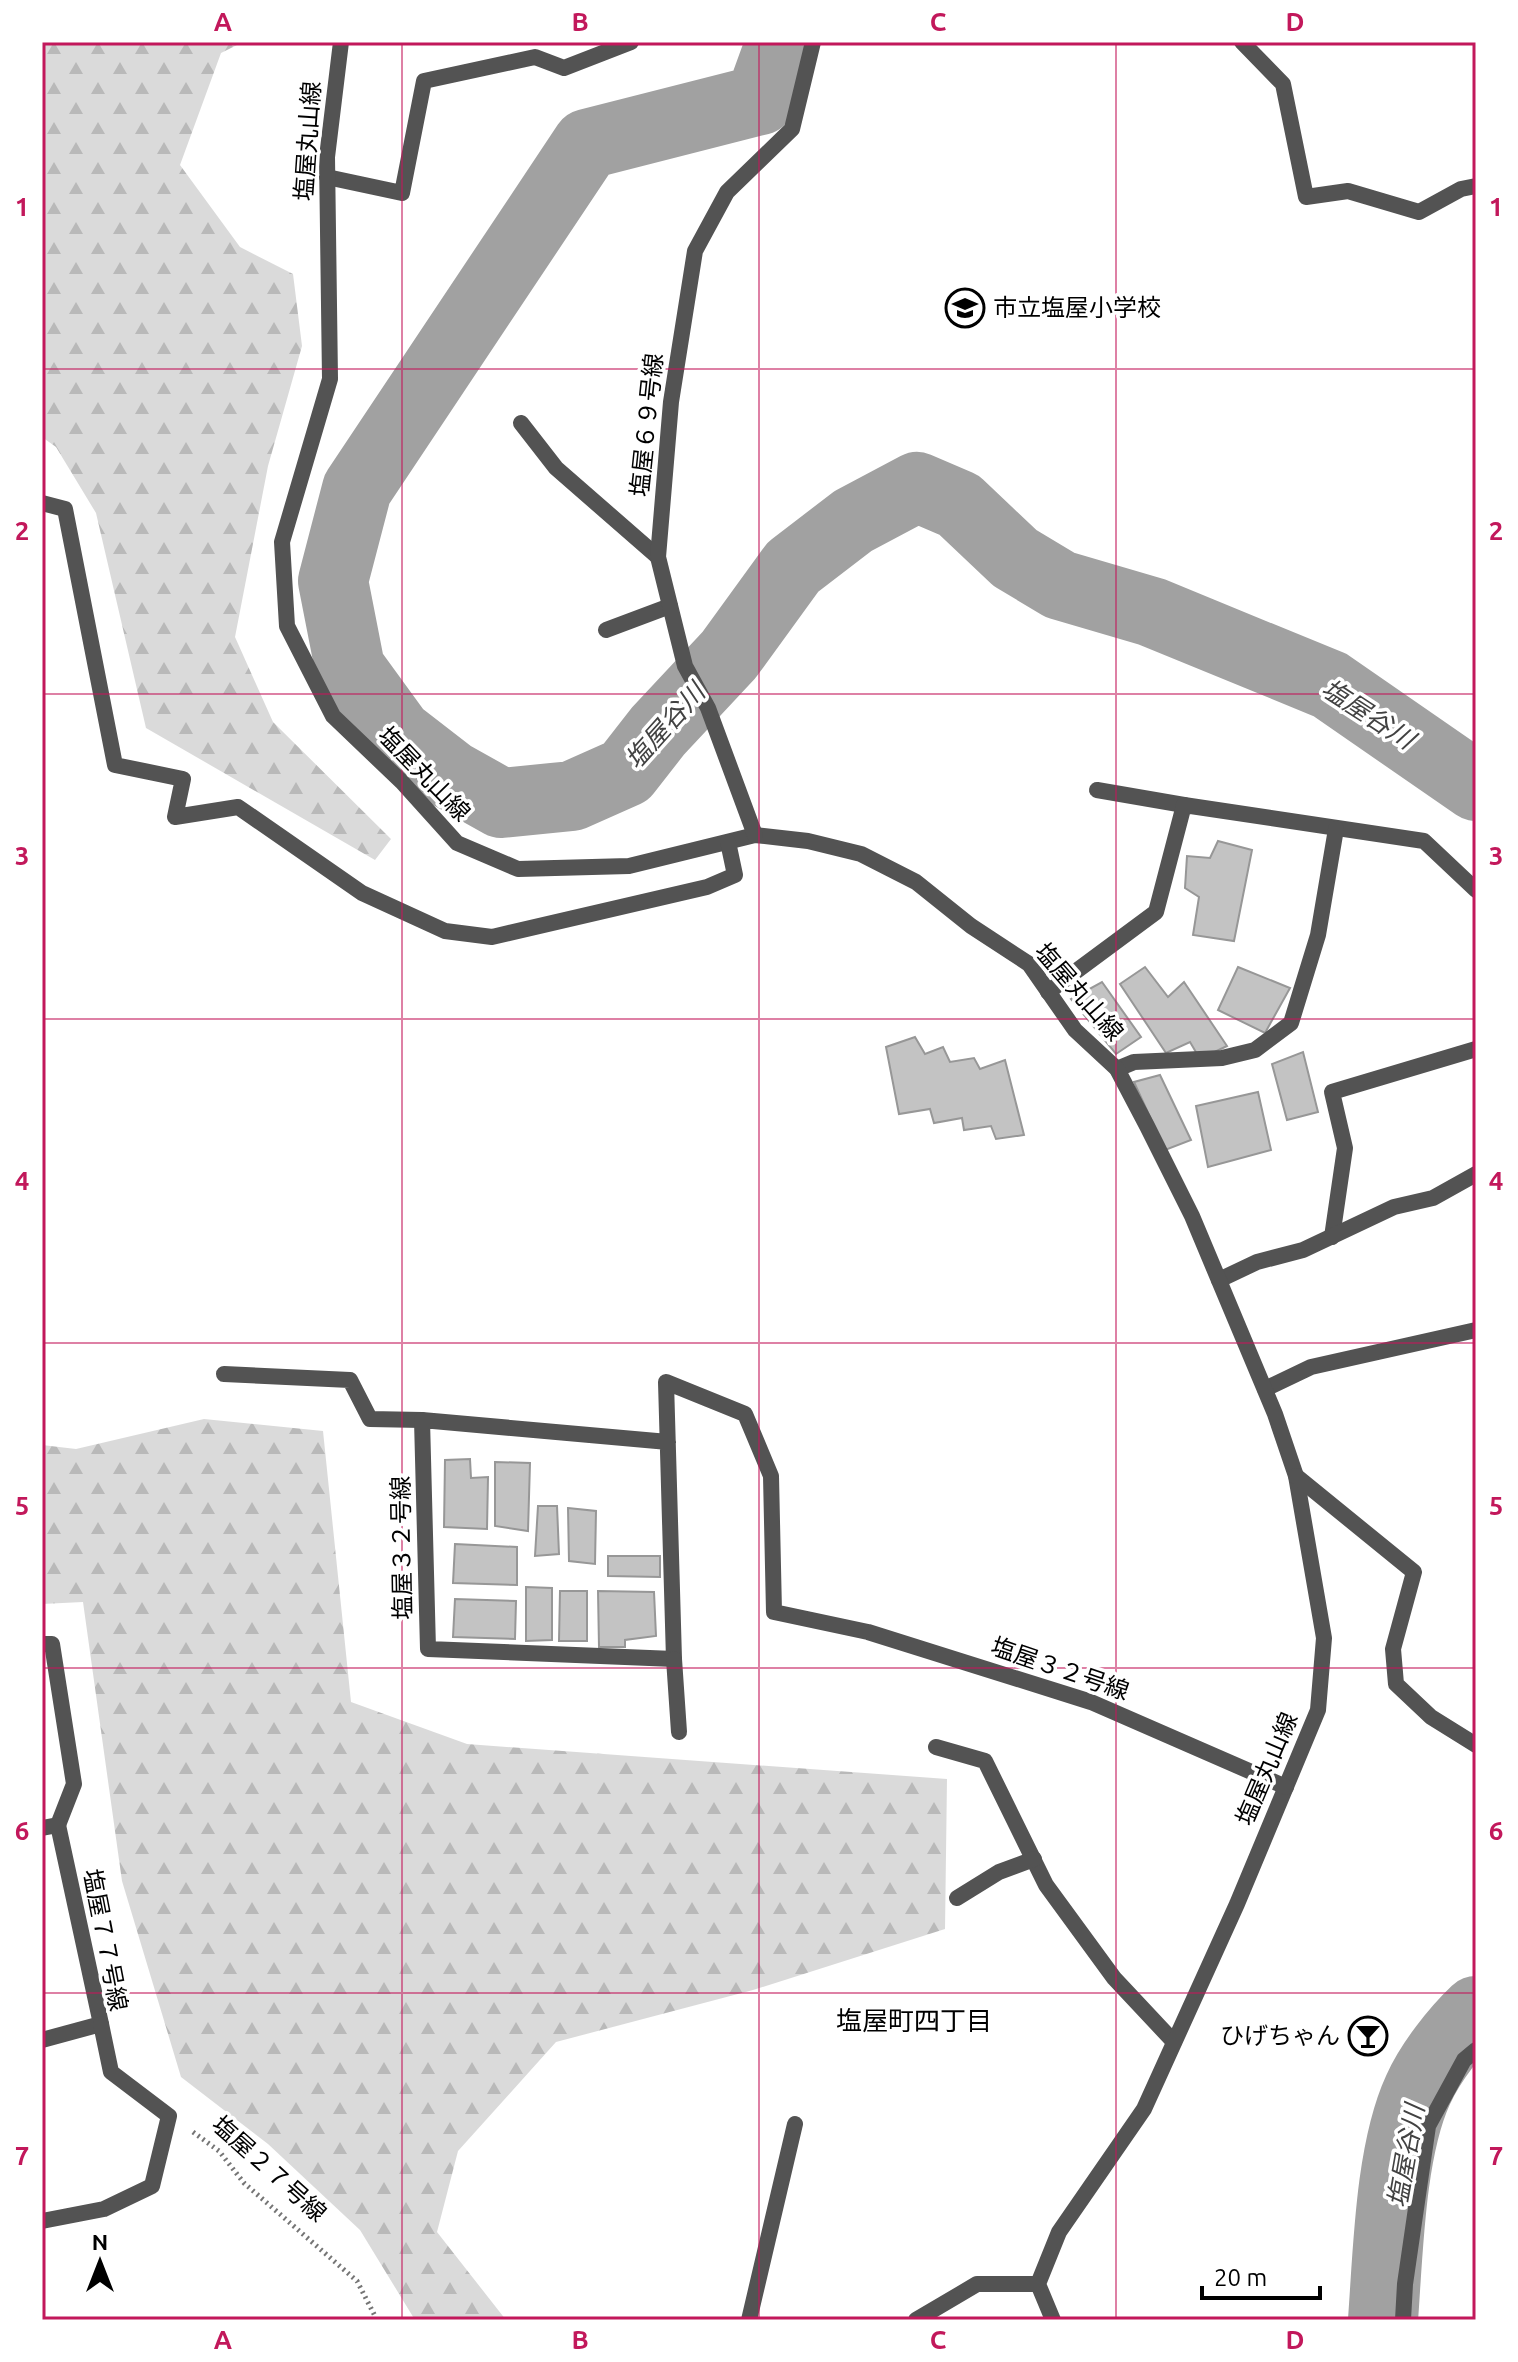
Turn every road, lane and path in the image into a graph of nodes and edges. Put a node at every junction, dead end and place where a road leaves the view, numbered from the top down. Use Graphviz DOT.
graph roads {
  1 [pos="341,42"];
  2 [pos="631,42"];
  3 [pos="813,42"];
  4 [pos="1242,42"];
  5 [pos="327,177"];
  6 [pos="1476,186"];
  7 [pos="521,423"];
  8 [pos="42,503"];
  9 [pos="658,557"];
  10 [pos="670,606"];
  11 [pos="606,630"];
  12 [pos="1097,790"];
  13 [pos="1184,805"];
  14 [pos="1336,829"];
  15 [pos="755,835"];
  16 [pos="728,842"];
  17 [pos="1476,890"];
  18 [pos="1048,992"];
  19 [pos="1476,1049"];
  20 [pos="1117,1069"];
  21 [pos="1476,1174"];
  22 [pos="1332,1237"];
  23 [pos="1219,1280"];
  24 [pos="1476,1330"];
  25 [pos="224,1374"];
  26 [pos="1265,1389"];
  27 [pos="422,1420"];
  28 [pos="668,1442"];
  29 [pos="1296,1476"];
  30 [pos="42,1644"];
  31 [pos="674,1659"];
  32 [pos="679,1732"];
  33 [pos="1476,1745"];
  34 [pos="936,1747"];
  35 [pos="1286,1787"];
  36 [pos="50,1826"];
  37 [pos="1034,1859"];
  38 [pos="957,1898"];
  39 [pos="101,2024"];
  40 [pos="42,2040"];
  41 [pos="1174,2042"];
  42 [pos="1476,2050"];
  43 [pos="169,2116"];
  44 [pos="795,2124"];
  45 [pos="42,2221"];
  46 [pos="1038,2284"];
  47 [pos="377,2320"];
  48 [pos="749,2320"];
  49 [pos="916,2320"];
  50 [pos="1053,2320"];
  51 [pos="1403,2320"];
  1 -- 5 [label="street, 塩屋丸山線"];
  2 -- 5 [label="street"];
  3 -- 9 [label="street, 塩屋６９号線"];
  4 -- 6 [label="street"];
  5 -- 16 [label="street, 塩屋丸山線"];
  7 -- 9 [label="street"];
  8 -- 16 [label="street"];
  9 -- 10 [label="street, 塩屋６９号線"];
  10 -- 11 [label="street"];
  10 -- 15 [label="street, 塩屋６９号線"];
  12 -- 13 [label="street"];
  13 -- 14 [label="street"];
  13 -- 18 [label="street"];
  14 -- 17 [label="street"];
  14 -- 20 [label="street"];
  15 -- 16 [label="street, 塩屋丸山線"];
  15 -- 18 [label="street, 塩屋丸山線"];
  18 -- 20 [label="street, 塩屋丸山線"];
  19 -- 22 [label="street"];
  20 -- 23 [label="street, 塩屋丸山線"];
  21 -- 22 [label="street"];
  22 -- 23 [label="street"];
  23 -- 26 [label="street, 塩屋丸山線"];
  24 -- 26 [label="street"];
  25 -- 27 [label="street"];
  26 -- 29 [label="street, 塩屋丸山線"];
  27 -- 28 [label="street"];
  27 -- 31 [label="street, 塩屋３２号線"];
  28 -- 31 [label="street, 塩屋３２号線"];
  28 -- 35 [label="street, 塩屋３２号線"];
  29 -- 33 [label="street"];
  29 -- 35 [label="street, 塩屋丸山線"];
  30 -- 36 [label="street"];
  31 -- 32 [label="street"];
  34 -- 37 [label="street"];
  35 -- 41 [label="street, 塩屋丸山線"];
  36 -- 39 [label="street, 塩屋７７号線"];
  37 -- 38 [label="street"];
  37 -- 41 [label="street"];
  39 -- 40 [label="street, 塩屋７７号線"];
  39 -- 43 [label="street"];
  41 -- 46 [label="street, 塩屋丸山線"];
  42 -- 51 [label="street"];
  43 -- 45 [label="street"];
  43 -- 47 [label="path, 塩屋２７号線"];
  44 -- 48 [label="street"];
  46 -- 49 [label="street"];
  46 -- 50 [label="street"];
}
